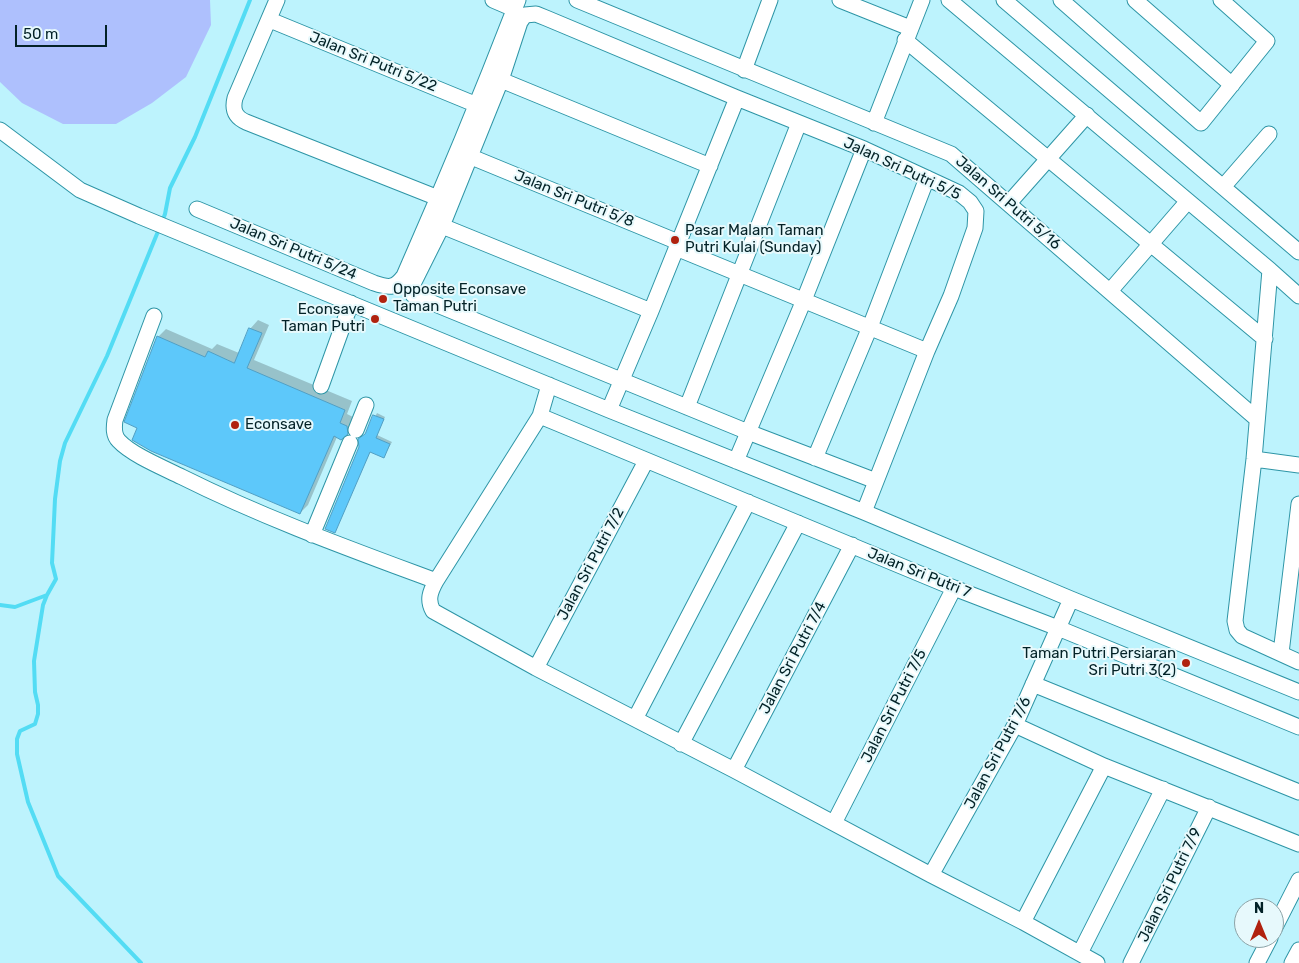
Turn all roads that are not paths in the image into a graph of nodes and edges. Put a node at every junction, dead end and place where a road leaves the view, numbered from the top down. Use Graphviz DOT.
graph roads {
  1 [pos="277,0"];
  2 [pos="493,0"];
  3 [pos="577,0"];
  4 [pos="770,0"];
  5 [pos="840,0"];
  6 [pos="922,0"];
  7 [pos="949,0"];
  8 [pos="1061,0"];
  9 [pos="1134,0"];
  10 [pos="1221,0"];
  11 [pos="1011,2"];
  12 [pos="519,8"];
  13 [pos="270,20"];
  14 [pos="908,34"];
  15 [pos="744,70"];
  16 [pos="501,80"];
  17 [pos="1232,85"];
  18 [pos="737,98"];
  19 [pos="477,105"];
  20 [pos="1087,115"];
  21 [pos="799,123"];
  22 [pos="874,123"];
  23 [pos="0,130"];
  24 [pos="1269,134"];
  25 [pos="864,149"];
  26 [pos="469,156"];
  27 [pos="1048,159"];
  28 [pos="710,166"];
  29 [pos="927,178"];
  30 [pos="1223,187"];
  31 [pos="438,198"];
  32 [pos="1188,201"];
  33 [pos="1009,203"];
  34 [pos="197,209"];
  35 [pos="442,226"];
  36 [pos="1151,244"];
  37 [pos="677,245"];
  38 [pos="1299,252"];
  39 [pos="1270,270"];
  40 [pos="739,274"];
  41 [pos="1110,291"];
  42 [pos="1299,296"];
  43 [pos="804,300"];
  44 [pos="351,303"];
  45 [pos="652,311"];
  46 [pos="154,316"];
  47 [pos="870,327"];
  48 [pos="1265,339"];
  49 [pos="927,351"];
  50 [pos="621,381"];
  51 [pos="548,385"];
  52 [pos="321,386"];
  53 [pos="366,405"];
  54 [pos="687,407"];
  55 [pos="609,410"];
  56 [pos="540,416"];
  57 [pos="1257,419"];
  58 [pos="748,432"];
  59 [pos="815,458"];
  60 [pos="1254,459"];
  61 [pos="646,461"];
  62 [pos="736,461"];
  63 [pos="1299,465"];
  64 [pos="876,482"];
  65 [pos="748,502"];
  66 [pos="1299,504"];
  67 [pos="864,512"];
  68 [pos="798,524"];
  69 [pos="312,535"];
  70 [pos="852,546"];
  71 [pos="436,581"];
  72 [pos="954,588"];
  73 [pos="1071,600"];
  74 [pos="1058,628"];
  75 [pos="1281,654"];
  76 [pos="1299,662"];
  77 [pos="536,668"];
  78 [pos="1033,684"];
  79 [pos="1299,692"];
  80 [pos="635,719"];
  81 [pos="1015,725"];
  82 [pos="1299,727"];
  83 [pos="681,744"];
  84 [pos="1104,766"];
  85 [pos="734,770"];
  86 [pos="1164,789"];
  87 [pos="1299,792"];
  88 [pos="1209,807"];
  89 [pos="834,823"];
  90 [pos="1299,844"];
  91 [pos="931,875"];
  92 [pos="1299,880"];
  93 [pos="1284,909"];
  94 [pos="1023,922"];
  95 [pos="1265,948"];
  96 [pos="1299,950"];
  97 [pos="1080,953"];
  98 [pos="1097,963"];
  99 [pos="1131,963"];
  100 [pos="1257,963"];
  101 [pos="1292,963"];
  1 -- 13 [label="street"];
  2 -- 12 [label="street, Jalan Sri Putri 5/5"];
  3 -- 15 [label="street, Jalan Sri Putri 5/16"];
  4 -- 15 [label="street"];
  5 -- 14 [label="street"];
  6 -- 14 [label="street"];
  7 -- 20 [label="street"];
  8 -- 17 [label="street"];
  9 -- 17 [label="street"];
  10 -- 17 [label="street"];
  11 -- 30 [label="street"];
  12 -- 16 [label="street"];
  12 -- 18 [label="street, Jalan Sri Putri 5/5"];
  12 -- 19 [label="street"];
  13 -- 19 [label="street, Jalan Sri Putri 5/22"];
  13 -- 31 [label="street"];
  14 -- 22 [label="street"];
  14 -- 27 [label="street"];
  15 -- 22 [label="street, Jalan Sri Putri 5/16"];
  16 -- 26 [label="street"];
  16 -- 28 [label="street"];
  18 -- 21 [label="street, Jalan Sri Putri 5/5"];
  18 -- 28 [label="street"];
  19 -- 31 [label="street"];
  20 -- 27 [label="street"];
  20 -- 32 [label="street"];
  21 -- 25 [label="street, Jalan Sri Putri 5/5"];
  21 -- 40 [label="street"];
  22 -- 33 [label="street, Jalan Sri Putri 5/16"];
  23 -- 44 [label="street"];
  24 -- 30 [label="street"];
  25 -- 29 [label="street, Jalan Sri Putri 5/5"];
  25 -- 43 [label="street"];
  26 -- 35 [label="street"];
  26 -- 37 [label="street, Jalan Sri Putri 5/8"];
  27 -- 33 [label="street"];
  27 -- 36 [label="street"];
  28 -- 37 [label="street"];
  29 -- 47 [label="street"];
  29 -- 49 [label="street, Jalan Sri Putri 5/5"];
  30 -- 38 [label="street"];
  31 -- 34 [label="street, Jalan Sri Putri 5/24"];
  32 -- 36 [label="street"];
  32 -- 39 [label="street"];
  33 -- 41 [label="street, Jalan Sri Putri 5/16"];
  35 -- 45 [label="street"];
  35 -- 50 [label="street"];
  36 -- 41 [label="street"];
  36 -- 48 [label="street"];
  37 -- 40 [label="street, Jalan Sri Putri 5/8"];
  37 -- 45 [label="street"];
  39 -- 42 [label="street"];
  39 -- 48 [label="street"];
  40 -- 43 [label="street, Jalan Sri Putri 5/8"];
  40 -- 54 [label="street"];
  41 -- 57 [label="street, Jalan Sri Putri 5/16"];
  43 -- 47 [label="street, Jalan Sri Putri 5/8"];
  43 -- 58 [label="street"];
  44 -- 51 [label="street"];
  44 -- 52 [label="street"];
  45 -- 50 [label="street"];
  46 -- 69 [label="street"];
  47 -- 49 [label="street, Jalan Sri Putri 5/8"];
  47 -- 59 [label="street"];
  48 -- 57 [label="street"];
  49 -- 64 [label="street, Jalan Sri Putri 5/5"];
  50 -- 54 [label="street"];
  50 -- 55 [label="street"];
  51 -- 55 [label="street"];
  51 -- 56 [label="street"];
  53 -- 69 [label="street"];
  54 -- 58 [label="street"];
  55 -- 62 [label="street"];
  56 -- 61 [label="street, Jalan Sri Putri 7"];
  56 -- 71 [label="street"];
  57 -- 60 [label="street"];
  58 -- 59 [label="street"];
  58 -- 62 [label="street"];
  59 -- 64 [label="street"];
  60 -- 63 [label="street"];
  60 -- 75 [label="street"];
  61 -- 65 [label="street, Jalan Sri Putri 7"];
  61 -- 77 [label="street, Jalan Sri Putri 7/2"];
  62 -- 67 [label="street"];
  64 -- 67 [label="street, Jalan Sri Putri 5/5"];
  65 -- 68 [label="street, Jalan Sri Putri 7"];
  65 -- 80 [label="street"];
  66 -- 75 [label="street"];
  67 -- 73 [label="street"];
  68 -- 70 [label="street, Jalan Sri Putri 7"];
  68 -- 83 [label="street"];
  69 -- 71 [label="street"];
  70 -- 72 [label="street, Jalan Sri Putri 7"];
  70 -- 85 [label="street, Jalan Sri Putri 7/4"];
  71 -- 77 [label="street"];
  72 -- 74 [label="street, Jalan Sri Putri 7"];
  72 -- 89 [label="street, Jalan Sri Putri 7/5"];
  73 -- 74 [label="street, Jalan Sri Putri 7/6"];
  73 -- 79 [label="street"];
  74 -- 78 [label="street, Jalan Sri Putri 7/6"];
  74 -- 82 [label="street, Jalan Sri Putri 7"];
  75 -- 76 [label="street"];
  77 -- 80 [label="street"];
  78 -- 81 [label="street, Jalan Sri Putri 7/6"];
  78 -- 87 [label="street"];
  80 -- 83 [label="street"];
  81 -- 84 [label="street"];
  81 -- 91 [label="street, Jalan Sri Putri 7/6"];
  83 -- 85 [label="street"];
  84 -- 86 [label="street"];
  84 -- 94 [label="street"];
  85 -- 89 [label="street"];
  86 -- 88 [label="street"];
  86 -- 97 [label="street"];
  88 -- 90 [label="street"];
  88 -- 99 [label="street, Jalan Sri Putri 7/9"];
  89 -- 91 [label="street"];
  91 -- 94 [label="street"];
  92 -- 93 [label="street"];
  94 -- 97 [label="street"];
  95 -- 100 [label="street"];
  96 -- 101 [label="street"];
  97 -- 98 [label="street"];
}
